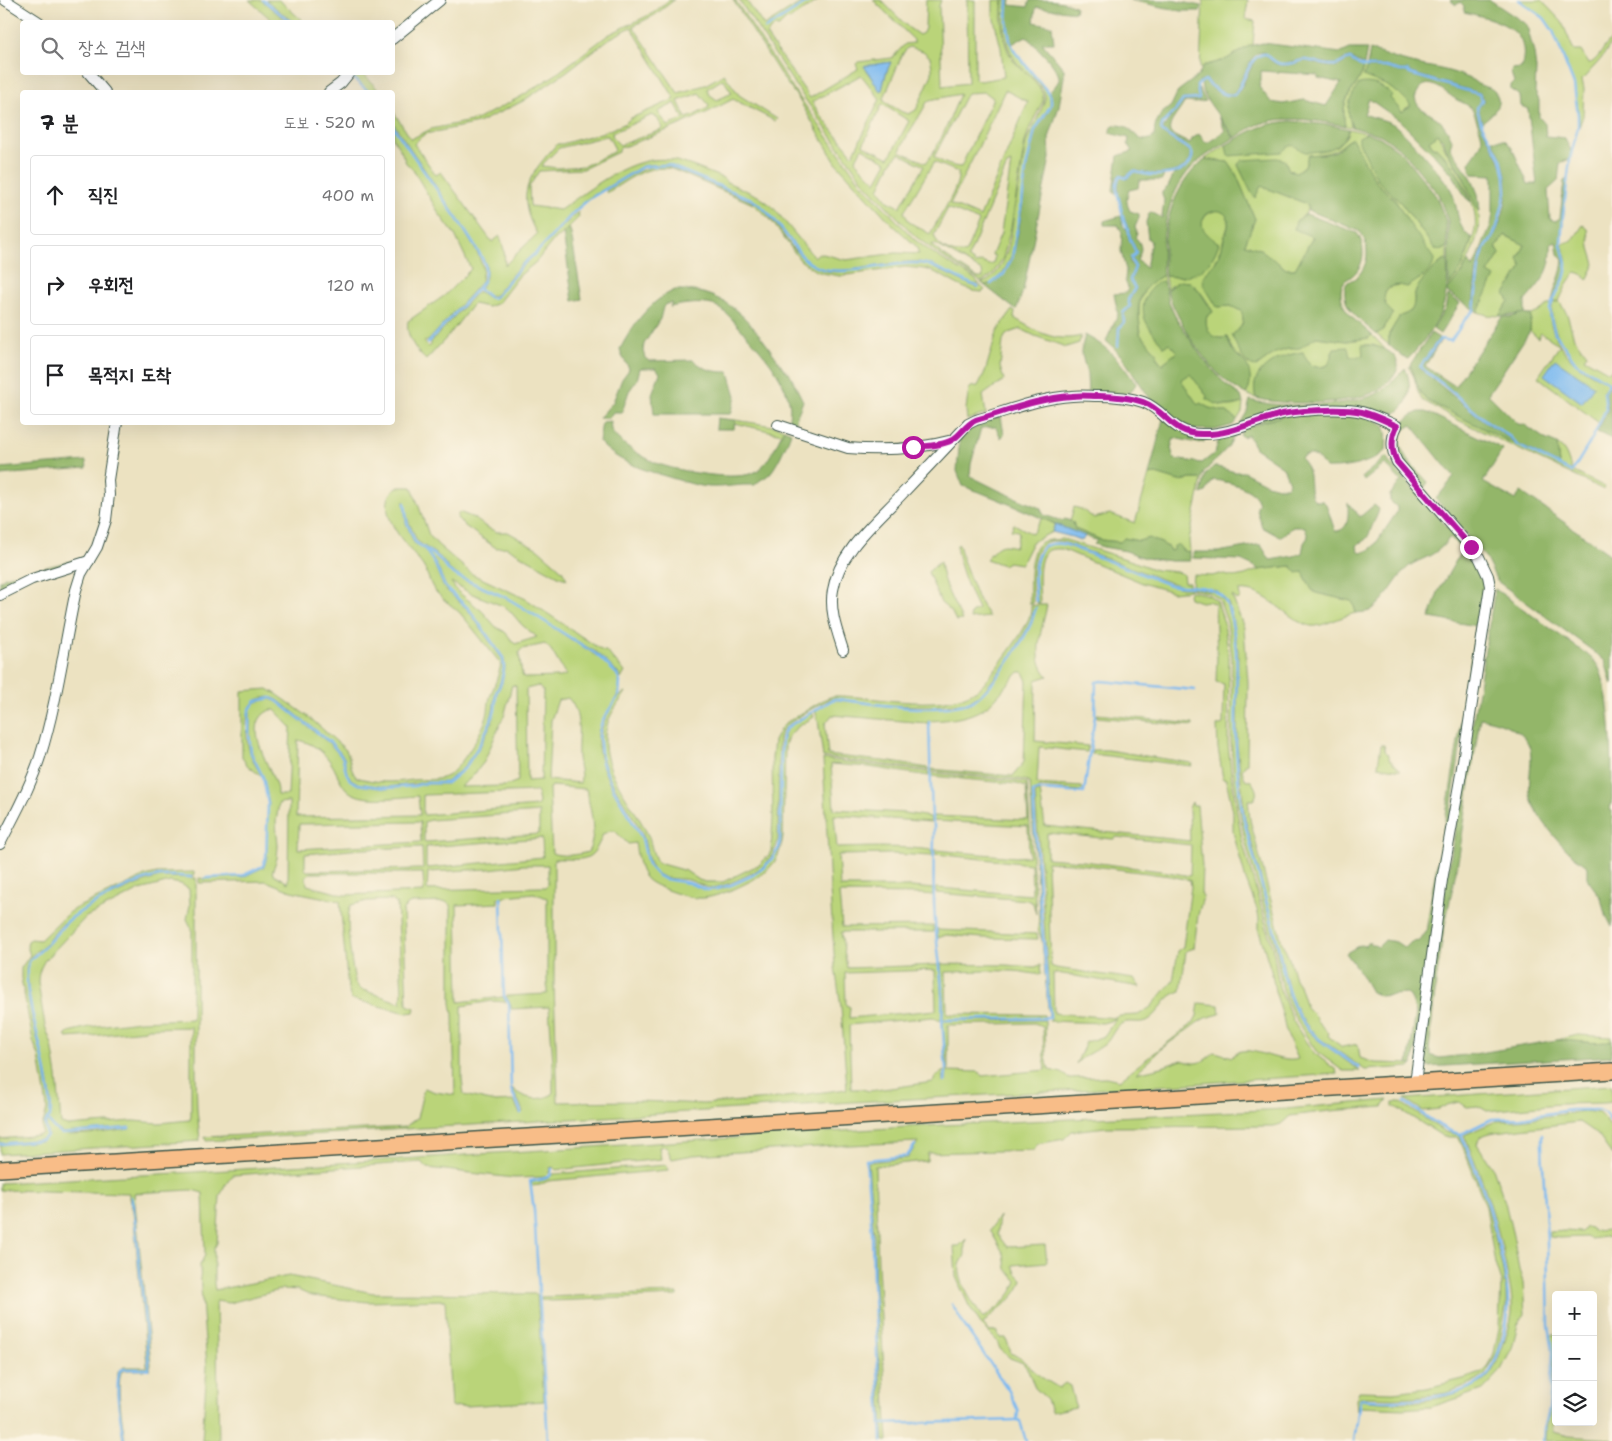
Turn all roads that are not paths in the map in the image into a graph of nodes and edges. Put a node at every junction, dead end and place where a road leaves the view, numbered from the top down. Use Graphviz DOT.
graph roads {
  1 [pos="5,0"];
  2 [pos="440,0"];
  3 [pos="36,20"];
  4 [pos="395,37"];
  5 [pos="91,75"];
  6 [pos="347,75"];
  7 [pos="103,90"];
  8 [pos="331,90"];
  9 [pos="117,425"];
  10 [pos="778,425"];
  11 [pos="953,440"];
  12 [pos="89,561"];
  13 [pos="0,595"];
  14 [pos="842,650"];
  15 [pos="0,844"];
  16 [pos="1612,1071"];
  17 [pos="1415,1083"];
  18 [pos="0,1169"];
  1 -- 3 [label="street"];
  2 -- 4 [label="street"];
  5 -- 7 [label="street"];
  6 -- 8 [label="street"];
  9 -- 12 [label="street"];
  10 -- 11 [label="street"];
  11 -- 14 [label="street"];
  11 -- 17 [label="street"];
  12 -- 13 [label="street"];
  12 -- 15 [label="street"];
  16 -- 17 [label="highway"];
  17 -- 18 [label="highway"];
}
